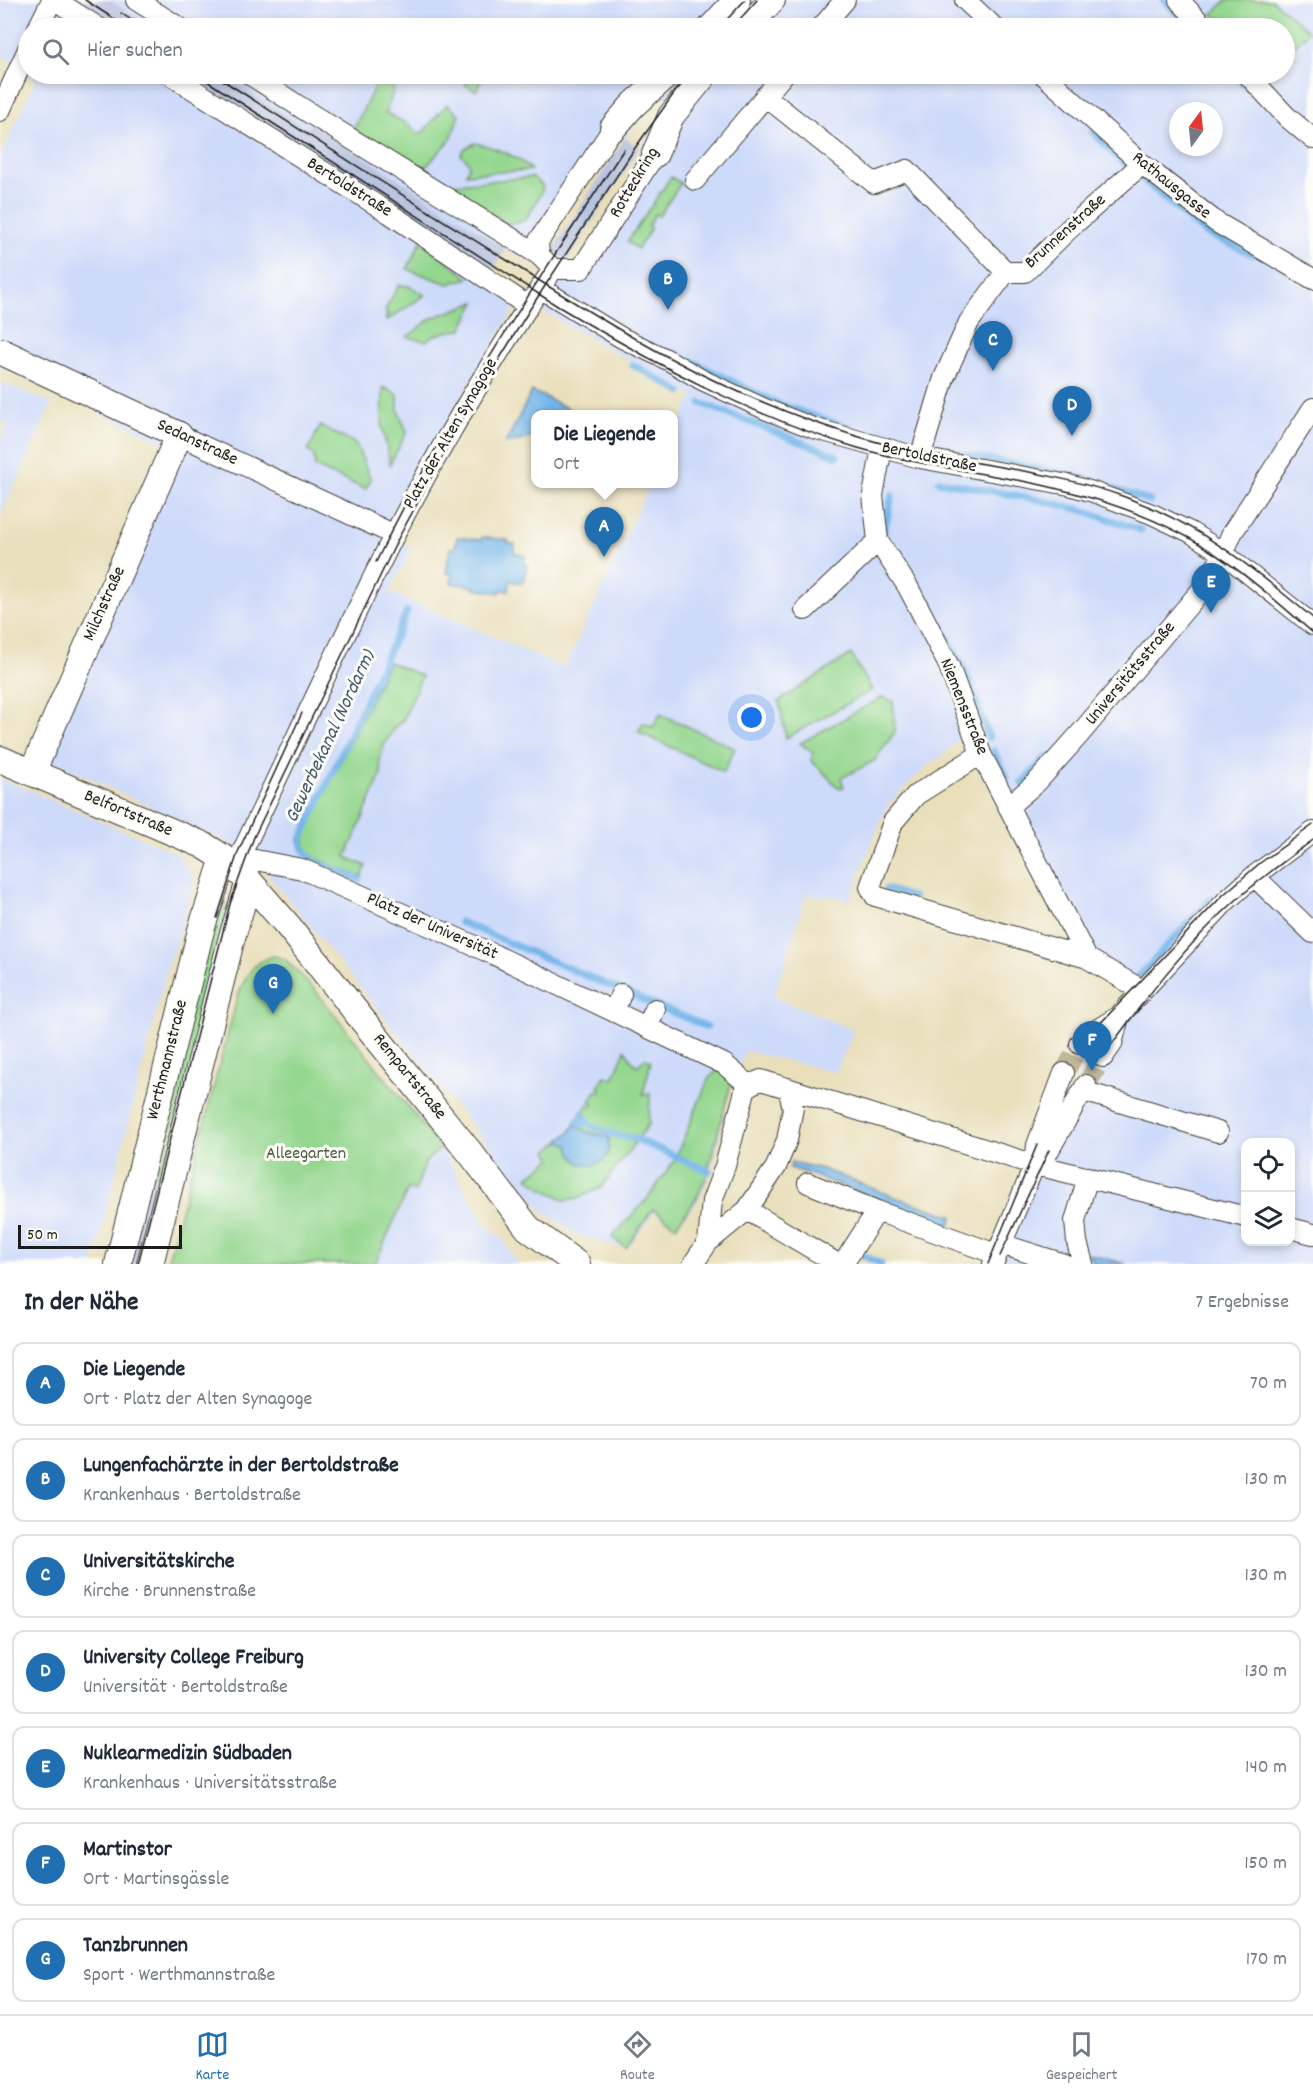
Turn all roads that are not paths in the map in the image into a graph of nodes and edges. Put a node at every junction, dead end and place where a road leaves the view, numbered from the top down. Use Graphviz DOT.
graph roads {
  1 [pos="53,0"];
  2 [pos="136,0"];
  3 [pos="737,0"];
  4 [pos="772,0"];
  5 [pos="845,0"];
  6 [pos="965,0"];
  7 [pos="1179,0"];
  8 [pos="43,18"];
  9 [pos="83,18"];
  10 [pos="164,18"];
  11 [pos="720,18"];
  12 [pos="755,18"];
  13 [pos="830,18"];
  14 [pos="984,18"];
  15 [pos="1196,18"];
  16 [pos="18,72"];
  17 [pos="185,84"];
  18 [pos="264,84"];
  19 [pos="657,84"];
  20 [pos="697,84"];
  21 [pos="775,84"];
  22 [pos="1054,84"];
  23 [pos="1256,84"];
  24 [pos="765,96"];
  25 [pos="0,111"];
  26 [pos="613,128"];
  27 [pos="1313,139"];
  28 [pos="655,154"];
  29 [pos="1142,164"];
  30 [pos="695,180"];
  31 [pos="546,262"];
  32 [pos="1006,272"];
  33 [pos="1313,279"];
  34 [pos="540,288"];
  35 [pos="528,306"];
  36 [pos="0,351"];
  37 [pos="1313,408"];
  38 [pos="179,435"];
  39 [pos="882,448"];
  40 [pos="920,458"];
  41 [pos="395,535"];
  42 [pos="878,541"];
  43 [pos="1223,553"];
  44 [pos="805,610"];
  45 [pos="1313,626"];
  46 [pos="981,754"];
  47 [pos="0,759"];
  48 [pos="32,773"];
  49 [pos="1009,806"];
  50 [pos="1313,832"];
  51 [pos="240,862"];
  52 [pos="1254,876"];
  53 [pos="1313,933"];
  54 [pos="1087,958"];
  55 [pos="1143,990"];
  56 [pos="655,1009"];
  57 [pos="1119,1016"];
  58 [pos="647,1027"];
  59 [pos="1085,1039"];
  60 [pos="1108,1051"];
  61 [pos="1065,1073"];
  62 [pos="749,1085"];
  63 [pos="788,1088"];
  64 [pos="1218,1132"];
  65 [pos="1040,1153"];
  66 [pos="1088,1177"];
  67 [pos="808,1183"];
  68 [pos="747,1210"];
  69 [pos="877,1211"];
  70 [pos="1241,1216"];
  71 [pos="1295,1229"];
  72 [pos="1313,1234"];
  73 [pos="708,1242"];
  74 [pos="997,1254"];
  75 [pos="845,1259"];
  76 [pos="118,1264"];
  77 [pos="150,1264"];
  78 [pos="577,1264"];
  79 [pos="693,1264"];
  80 [pos="1064,1264"];
  81 [pos="1083,1264"];
  1 -- 8 [label="street"];
  1 -- 9 [label="street"];
  2 -- 10 [label="street"];
  3 -- 11 [label="street"];
  4 -- 12 [label="street"];
  5 -- 13 [label="street"];
  6 -- 14 [label="street"];
  7 -- 15 [label="street"];
  16 -- 25 [label="street"];
  17 -- 35 [label="street, Bertoldstraße"];
  18 -- 31 [label="street"];
  19 -- 26 [label="street"];
  20 -- 28 [label="street, Rotteckring"];
  21 -- 24 [label="street"];
  22 -- 29 [label="street, Rathausgasse"];
  23 -- 27 [label="street"];
  24 -- 30 [label="street"];
  24 -- 32 [label="street"];
  26 -- 31 [label="street"];
  28 -- 31 [label="street, Rotteckring"];
  29 -- 32 [label="street, Brunnenstraße"];
  29 -- 33 [label="street, Rathausgasse"];
  31 -- 34 [label="street"];
  32 -- 40 [label="street, Brunnenstraße"];
  34 -- 35 [label="street, Platz der Alten Synagoge"];
  34 -- 39 [label="street, Bertoldstraße"];
  35 -- 41 [label="street, Platz der Alten Synagoge"];
  36 -- 38 [label="street, Sedanstraße"];
  37 -- 43 [label="street, Universitätsstraße"];
  38 -- 41 [label="street, Sedanstraße"];
  38 -- 48 [label="street, Milchstraße"];
  39 -- 40 [label="street, Bertoldstraße"];
  39 -- 42 [label="street, Niemensstraße"];
  40 -- 43 [label="street, Bertoldstraße"];
  41 -- 51 [label="street, Platz der Alten Synagoge"];
  42 -- 44 [label="street"];
  42 -- 46 [label="street, Niemensstraße"];
  43 -- 45 [label="street, Bertoldstraße"];
  43 -- 49 [label="street, Universitätsstraße"];
  46 -- 49 [label="street, Niemensstraße"];
  46 -- 54 [label="street"];
  47 -- 48 [label="street, Belfortstraße"];
  48 -- 51 [label="street, Belfortstraße"];
  49 -- 54 [label="street, Niemensstraße"];
  50 -- 52 [label="street"];
  51 -- 58 [label="street, Platz der Universität"];
  51 -- 76 [label="street, Werthmannstraße"];
  51 -- 77 [label="street, Werthmannstraße"];
  51 -- 78 [label="street, Rempartstraße"];
  52 -- 53 [label="street"];
  52 -- 55 [label="street"];
  54 -- 55 [label="street"];
  55 -- 57 [label="street"];
  56 -- 58 [label="street"];
  57 -- 59 [label="street"];
  57 -- 60 [label="street"];
  58 -- 62 [label="street, Platz der Universität"];
  61 -- 65 [label="street"];
  62 -- 63 [label="street"];
  62 -- 73 [label="street"];
  63 -- 65 [label="street"];
  63 -- 68 [label="street"];
  64 -- 65 [label="street"];
  65 -- 66 [label="street"];
  65 -- 74 [label="street"];
  66 -- 70 [label="street"];
  66 -- 81 [label="street"];
  67 -- 69 [label="street"];
  68 -- 73 [label="street"];
  68 -- 75 [label="street"];
  69 -- 74 [label="street"];
  69 -- 75 [label="street"];
  71 -- 72 [label="street"];
  73 -- 79 [label="street"];
  74 -- 80 [label="street"];
}
